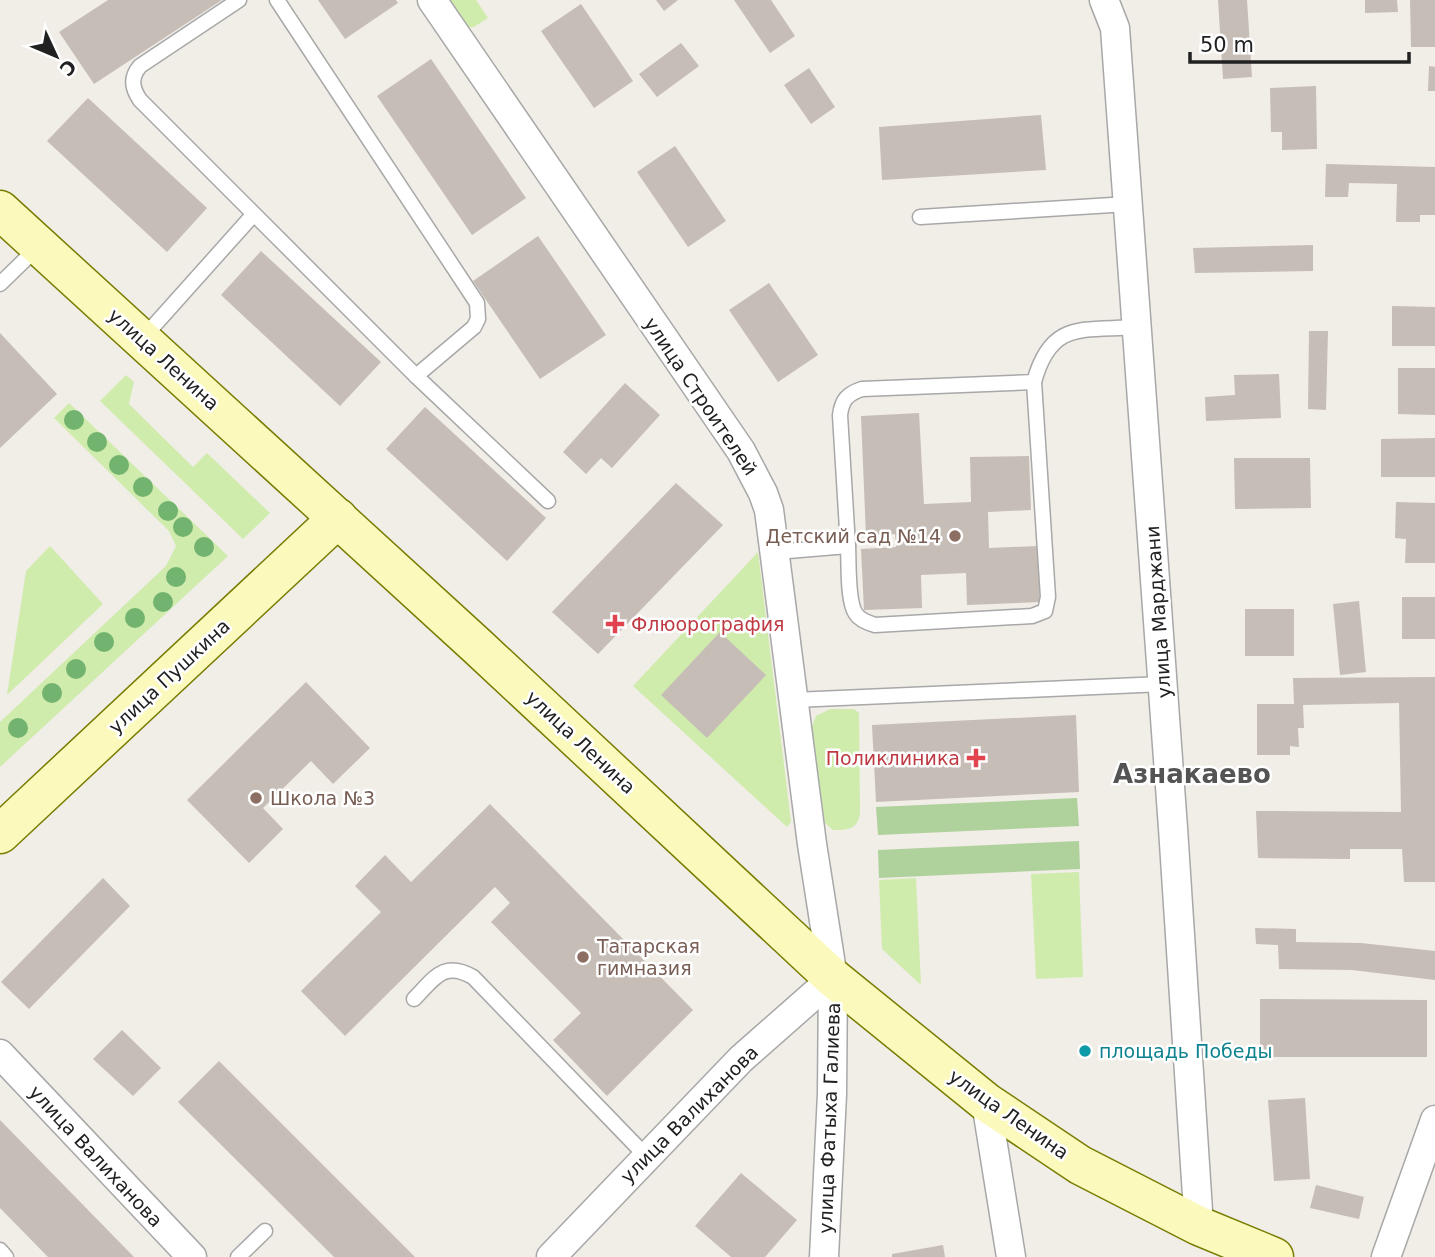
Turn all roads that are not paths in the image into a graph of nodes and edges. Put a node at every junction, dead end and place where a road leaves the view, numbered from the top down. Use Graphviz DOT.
graph roads {
  1 [pos="239,0"];
  2 [pos="277,0"];
  3 [pos="432,0"];
  4 [pos="1104,0"];
  5 [pos="1128,204"];
  6 [pos="0,210"];
  7 [pos="253,215"];
  8 [pos="920,217"];
  9 [pos="39,246"];
  10 [pos="0,284"];
  11 [pos="1137,327"];
  12 [pos="142,340"];
  13 [pos="416,376"];
  14 [pos="1034,382"];
  15 [pos="548,501"];
  16 [pos="338,518"];
  17 [pos="848,546"];
  18 [pos="776,552"];
  19 [pos="1163,684"];
  20 [pos="794,700"];
  21 [pos="0,834"];
  22 [pos="833,978"];
  23 [pos="414,999"];
  24 [pos="0,1054"];
  25 [pos="986,1102"];
  26 [pos="1435,1120"];
  27 [pos="646,1156"];
  28 [pos="1199,1226"];
  29 [pos="265,1231"];
  30 [pos="0,1250"];
  31 [pos="6,1257"];
  32 [pos="192,1257"];
  33 [pos="238,1257"];
  34 [pos="551,1257"];
  35 [pos="824,1257"];
  36 [pos="1010,1257"];
  37 [pos="1274,1257"];
  38 [pos="1386,1257"];
  1 -- 7 [label="lane"];
  2 -- 13 [label="lane"];
  3 -- 18 [label="street, улица Строителей"];
  4 -- 5 [label="street, улица Марджани"];
  5 -- 8 [label="lane"];
  5 -- 11 [label="street, улица Марджани"];
  6 -- 9 [label="main road, улица Ленина"];
  7 -- 12 [label="lane"];
  7 -- 13 [label="lane"];
  9 -- 10 [label="lane"];
  9 -- 12 [label="main road, улица Ленина"];
  11 -- 14 [label="lane"];
  11 -- 19 [label="street, улица Марджани"];
  12 -- 16 [label="main road, улица Ленина"];
  13 -- 15 [label="lane"];
  14 -- 17 [label="lane"];
  14 -- 17 [label="lane"];
  16 -- 21 [label="main road, улица Пушкина"];
  16 -- 22 [label="main road, улица Ленина"];
  17 -- 18 [label="lane"];
  18 -- 20 [label="street, улица Строителей"];
  19 -- 20 [label="lane"];
  19 -- 28 [label="street, улица Марджани"];
  20 -- 22 [label="street, улица Строителей"];
  22 -- 25 [label="main road, улица Ленина"];
  22 -- 27 [label="street, улица Валиханова"];
  22 -- 35 [label="street, улица Фатыха Галиева"];
  23 -- 27 [label="lane"];
  24 -- 32 [label="street, улица Валиханова"];
  25 -- 28 [label="main road, улица Ленина"];
  25 -- 36 [label="street"];
  26 -- 38 [label="street"];
  27 -- 34 [label="street, улица Валиханова"];
  28 -- 37 [label="main road, улица Ленина"];
  29 -- 33 [label="lane"];
  30 -- 31 [label="lane"];
}
